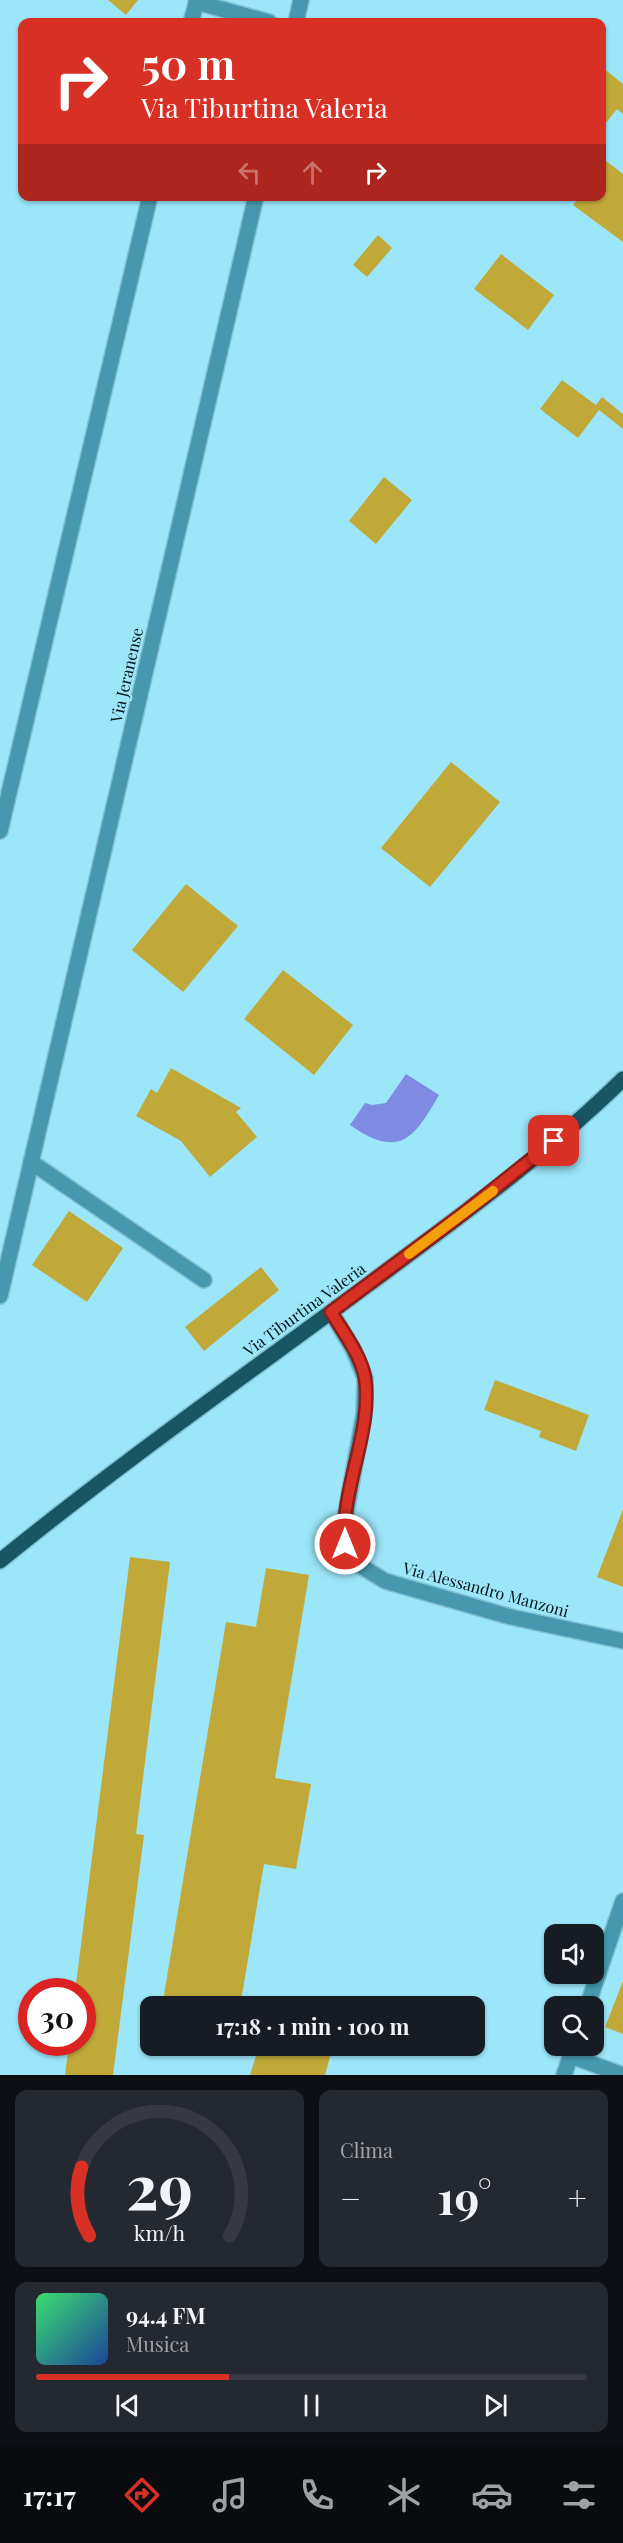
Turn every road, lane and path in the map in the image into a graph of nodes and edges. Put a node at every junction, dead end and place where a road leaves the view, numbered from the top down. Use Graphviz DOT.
graph roads {
  1 [pos="301,0"];
  2 [pos="196,1"];
  3 [pos="192,18"];
  4 [pos="255,18"];
  5 [pos="297,18"];
  6 [pos="149,201"];
  7 [pos="255,201"];
  8 [pos="0,831"];
  9 [pos="623,1079"];
  10 [pos="31,1162"];
  11 [pos="204,1280"];
  12 [pos="0,1296"];
  13 [pos="331,1312"];
  14 [pos="0,1561"];
  15 [pos="623,1641"];
  16 [pos="623,1901"];
  17 [pos="591,1996"];
  18 [pos="570,2056"];
  19 [pos="583,2056"];
  20 [pos="564,2075"];
  21 [pos="623,2075"];
  1 -- 5 [label="street"];
  2 -- 3 [label="street"];
  2 -- 4 [label="street"];
  6 -- 8 [label="street"];
  7 -- 10 [label="street, Via Jeranense"];
  9 -- 13 [label="main road, Via Tiburtina Valeria"];
  10 -- 11 [label="street"];
  10 -- 12 [label="street, Via Jeranense"];
  13 -- 14 [label="main road, Via Tiburtina Valeria"];
  13 -- 15 [label="street, Via Alessandro Manzoni"];
  16 -- 17 [label="street"];
  18 -- 20 [label="street"];
  19 -- 21 [label="street"];
}
